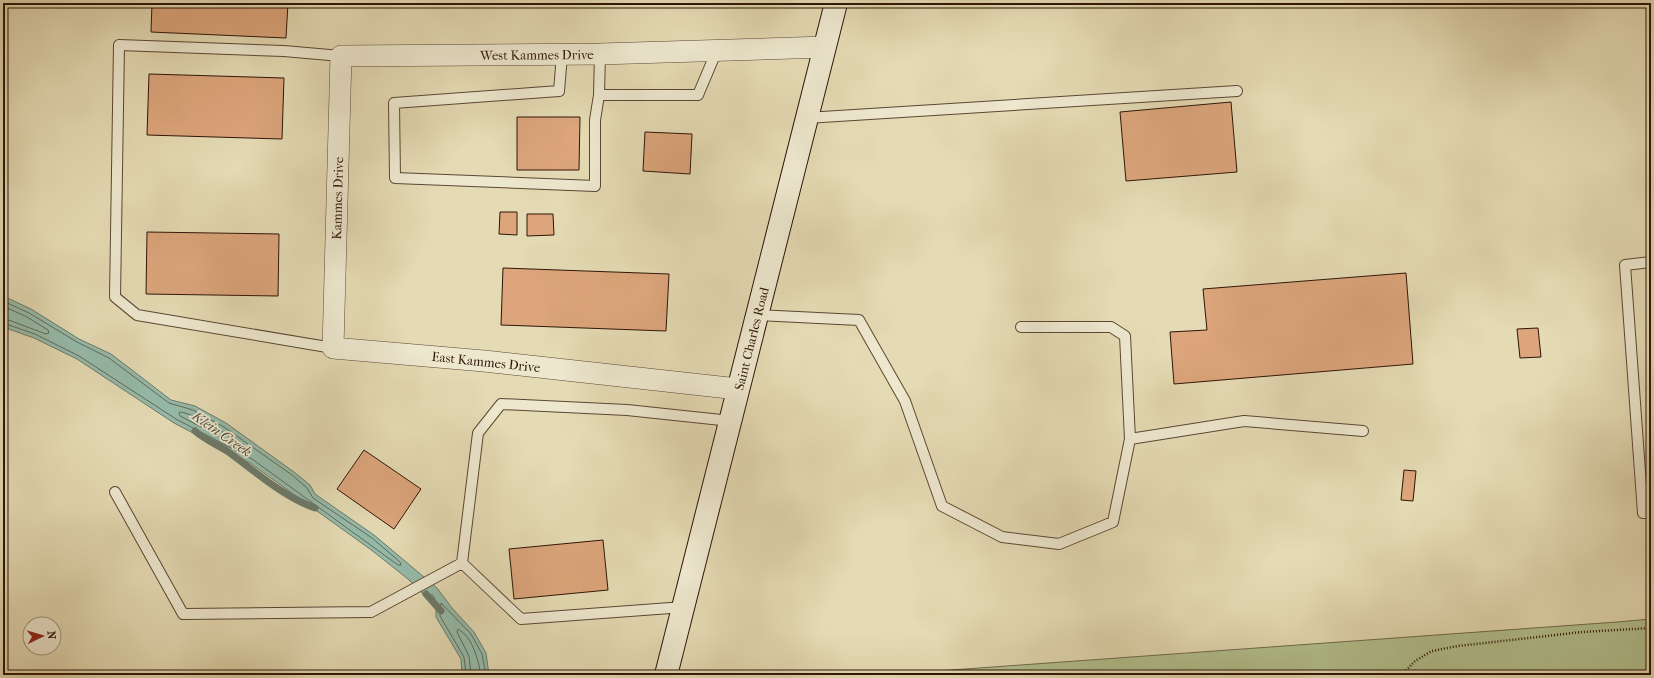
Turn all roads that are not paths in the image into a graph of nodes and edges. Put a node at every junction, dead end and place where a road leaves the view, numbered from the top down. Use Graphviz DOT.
graph roads {
  1 [pos="836,3"];
  2 [pos="825,47"];
  3 [pos="717,50"];
  4 [pos="600,54"];
  5 [pos="562,55"];
  6 [pos="341,56"];
  7 [pos="1237,91"];
  8 [pos="599,95"];
  9 [pos="806,118"];
  10 [pos="1651,262"];
  11 [pos="756,315"];
  12 [pos="1021,327"];
  13 [pos="333,348"];
  14 [pos="738,389"];
  15 [pos="731,421"];
  16 [pos="1363,431"];
  17 [pos="1130,439"];
  18 [pos="115,492"];
  19 [pos="1651,513"];
  20 [pos="462,562"];
  21 [pos="684,607"];
  22 [pos="666,675"];
  1 -- 2 [label="street, Saint Charles Road"];
  2 -- 3 [label="street, West Kammes Drive"];
  2 -- 9 [label="street, Saint Charles Road"];
  3 -- 4 [label="street, West Kammes Drive"];
  3 -- 8 [label="lane"];
  4 -- 5 [label="street, West Kammes Drive"];
  4 -- 8 [label="lane"];
  5 -- 6 [label="street, West Kammes Drive"];
  5 -- 8 [label="lane"];
  6 -- 13 [label="street, Kammes Drive"];
  6 -- 13 [label="lane"];
  7 -- 9 [label="lane"];
  9 -- 11 [label="street, Saint Charles Road"];
  10 -- 19 [label="lane"];
  11 -- 14 [label="street, Saint Charles Road"];
  11 -- 17 [label="lane"];
  12 -- 17 [label="lane"];
  13 -- 14 [label="street, East Kammes Drive"];
  14 -- 15 [label="street, Saint Charles Road"];
  15 -- 20 [label="lane"];
  15 -- 21 [label="street, Saint Charles Road"];
  16 -- 17 [label="lane"];
  18 -- 20 [label="lane"];
  20 -- 21 [label="lane"];
  21 -- 22 [label="street, Saint Charles Road"];
}
